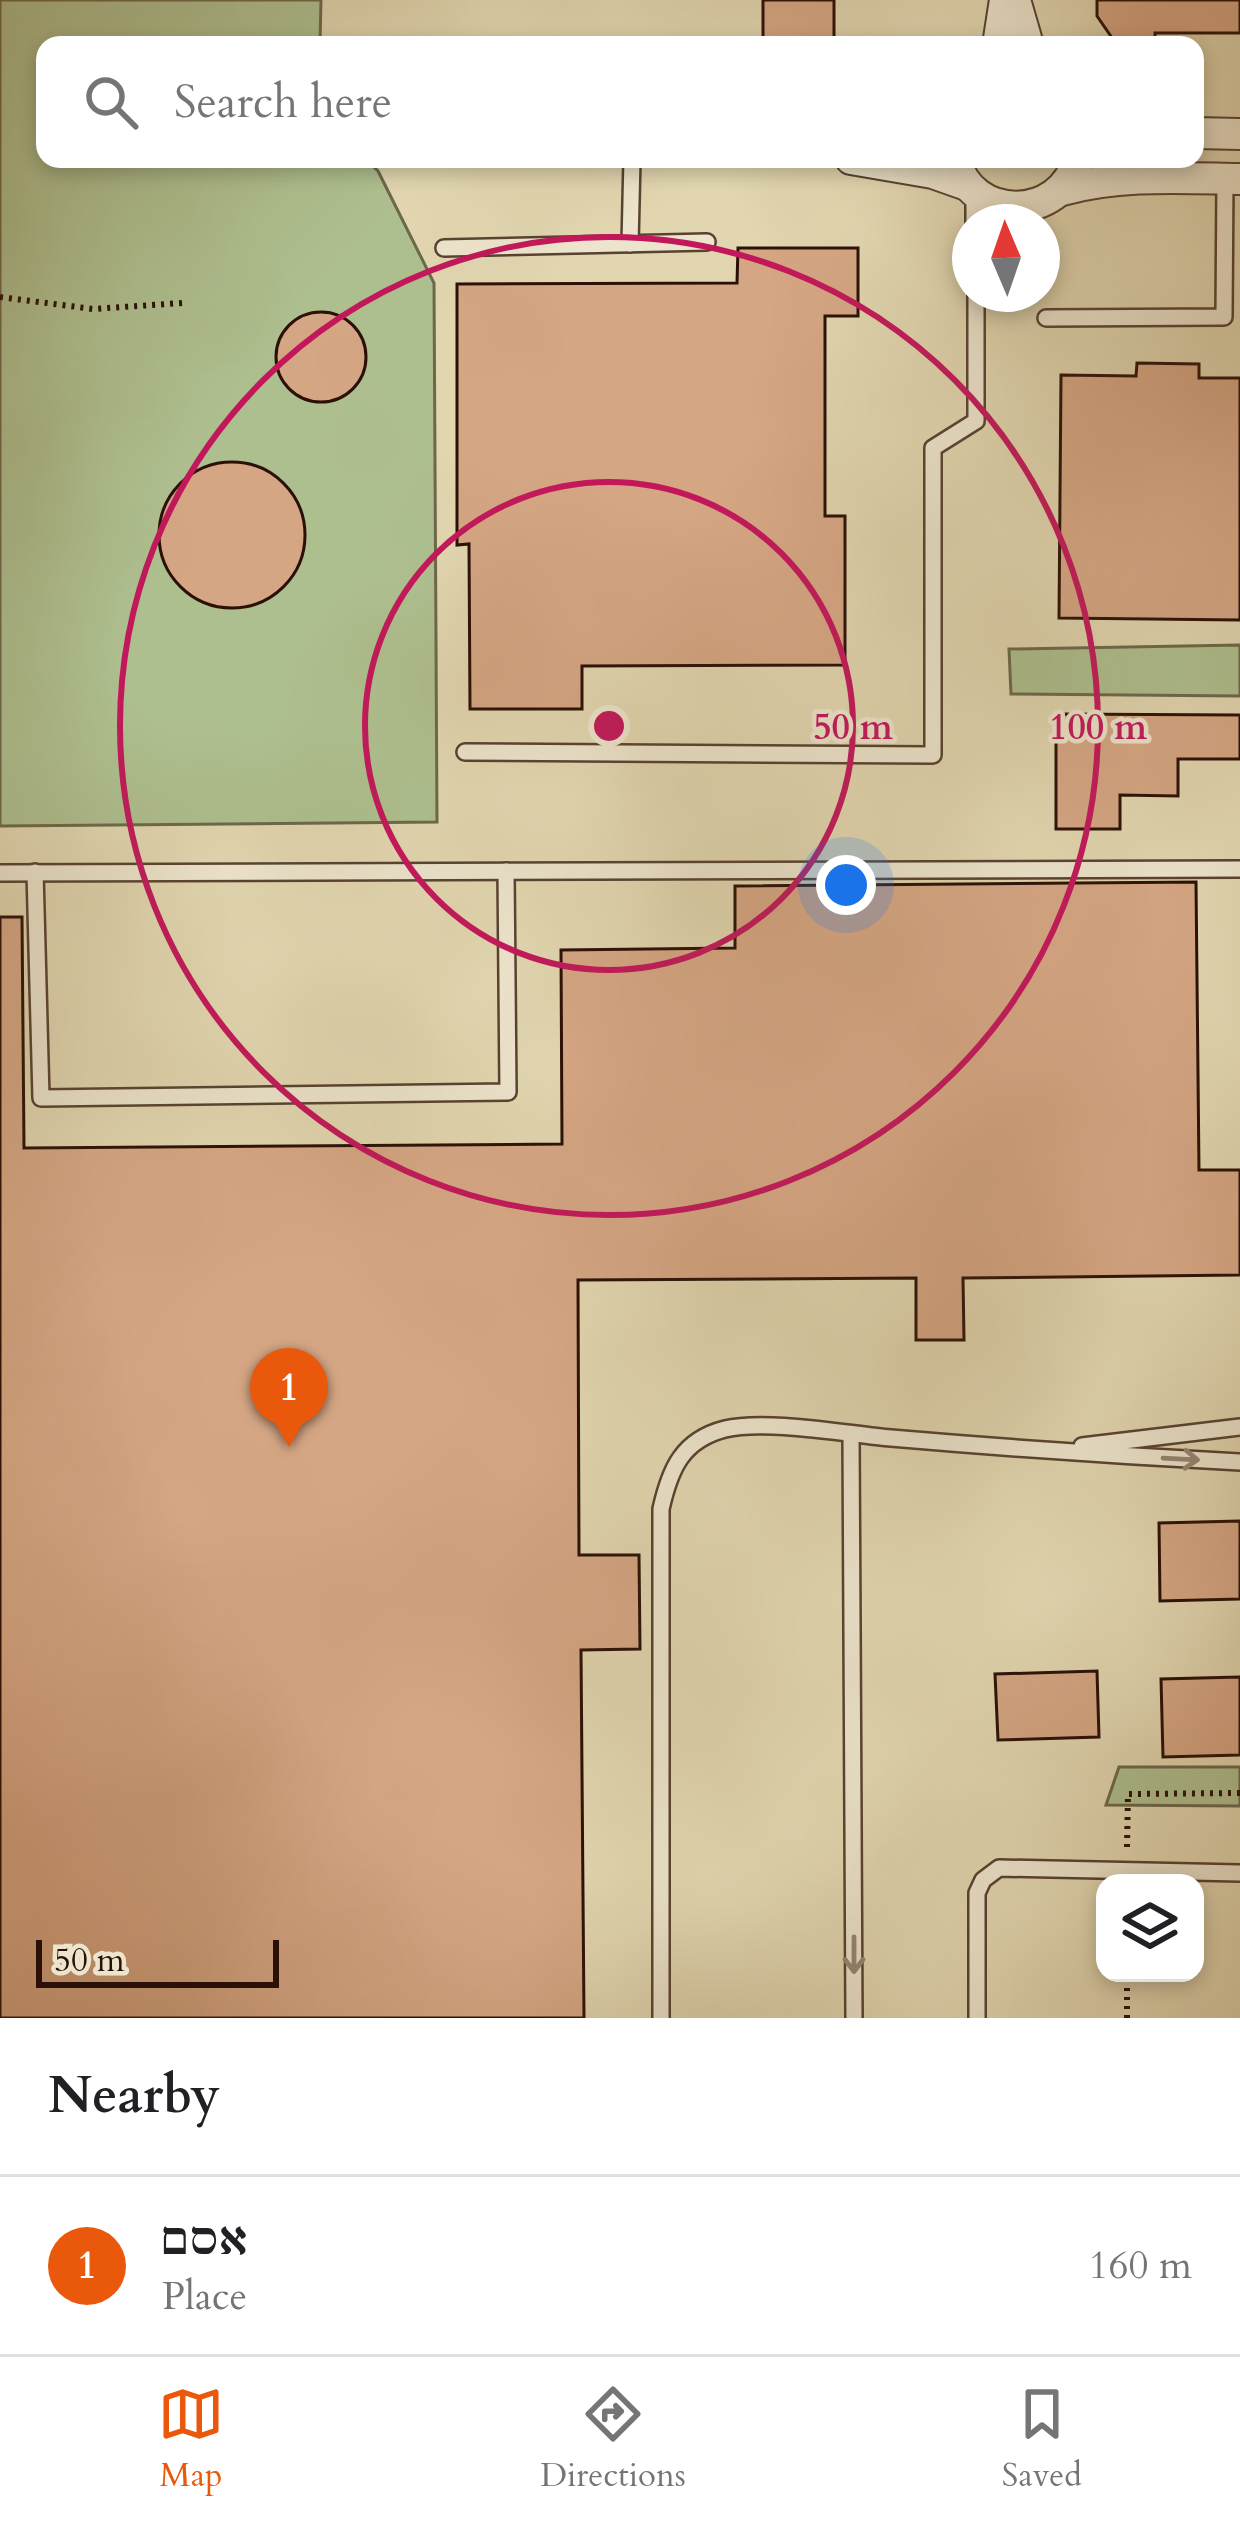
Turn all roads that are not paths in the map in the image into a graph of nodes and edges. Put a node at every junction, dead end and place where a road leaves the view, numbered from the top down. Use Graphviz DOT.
graph roads {
  1 [pos="1010,0"];
  2 [pos="1000,36"];
  3 [pos="1024,36"];
  4 [pos="1204,133"];
  5 [pos="1240,134"];
  6 [pos="632,168"];
  7 [pos="904,168"];
  8 [pos="1076,168"];
  9 [pos="1233,179"];
  10 [pos="967,189"];
  11 [pos="1062,190"];
  12 [pos="997,204"];
  13 [pos="1039,204"];
  14 [pos="707,242"];
  15 [pos="630,244"];
  16 [pos="444,248"];
  17 [pos="977,312"];
  18 [pos="1046,318"];
  19 [pos="466,752"];
  20 [pos="1240,868"];
  21 [pos="506,871"];
  22 [pos="0,872"];
  23 [pos="34,872"];
  24 [pos="1240,1427"];
  25 [pos="850,1434"];
  26 [pos="1039,1450"];
  27 [pos="1240,1462"];
  28 [pos="1240,1873"];
  29 [pos="661,2018"];
  30 [pos="854,2018"];
  31 [pos="977,2018"];
  1 -- 2 [label="street"];
  1 -- 3 [label="street"];
  4 -- 5 [label="street"];
  6 -- 15 [label="lane"];
  7 -- 10 [label="street"];
  8 -- 11 [label="street"];
  9 -- 11 [label="street"];
  9 -- 18 [label="lane"];
  10 -- 12 [label="street"];
  11 -- 13 [label="street"];
  14 -- 15 [label="lane"];
  15 -- 16 [label="lane"];
  17 -- 19 [label="lane"];
  20 -- 21 [label="lane"];
  21 -- 23 [label="lane"];
  21 -- 23 [label="lane"];
  22 -- 23 [label="lane"];
  24 -- 26 [label="lane"];
  25 -- 26 [label="lane"];
  25 -- 29 [label="lane"];
  25 -- 30 [label="lane, one-way"];
  26 -- 27 [label="lane, one-way"];
  28 -- 31 [label="lane"];
}
